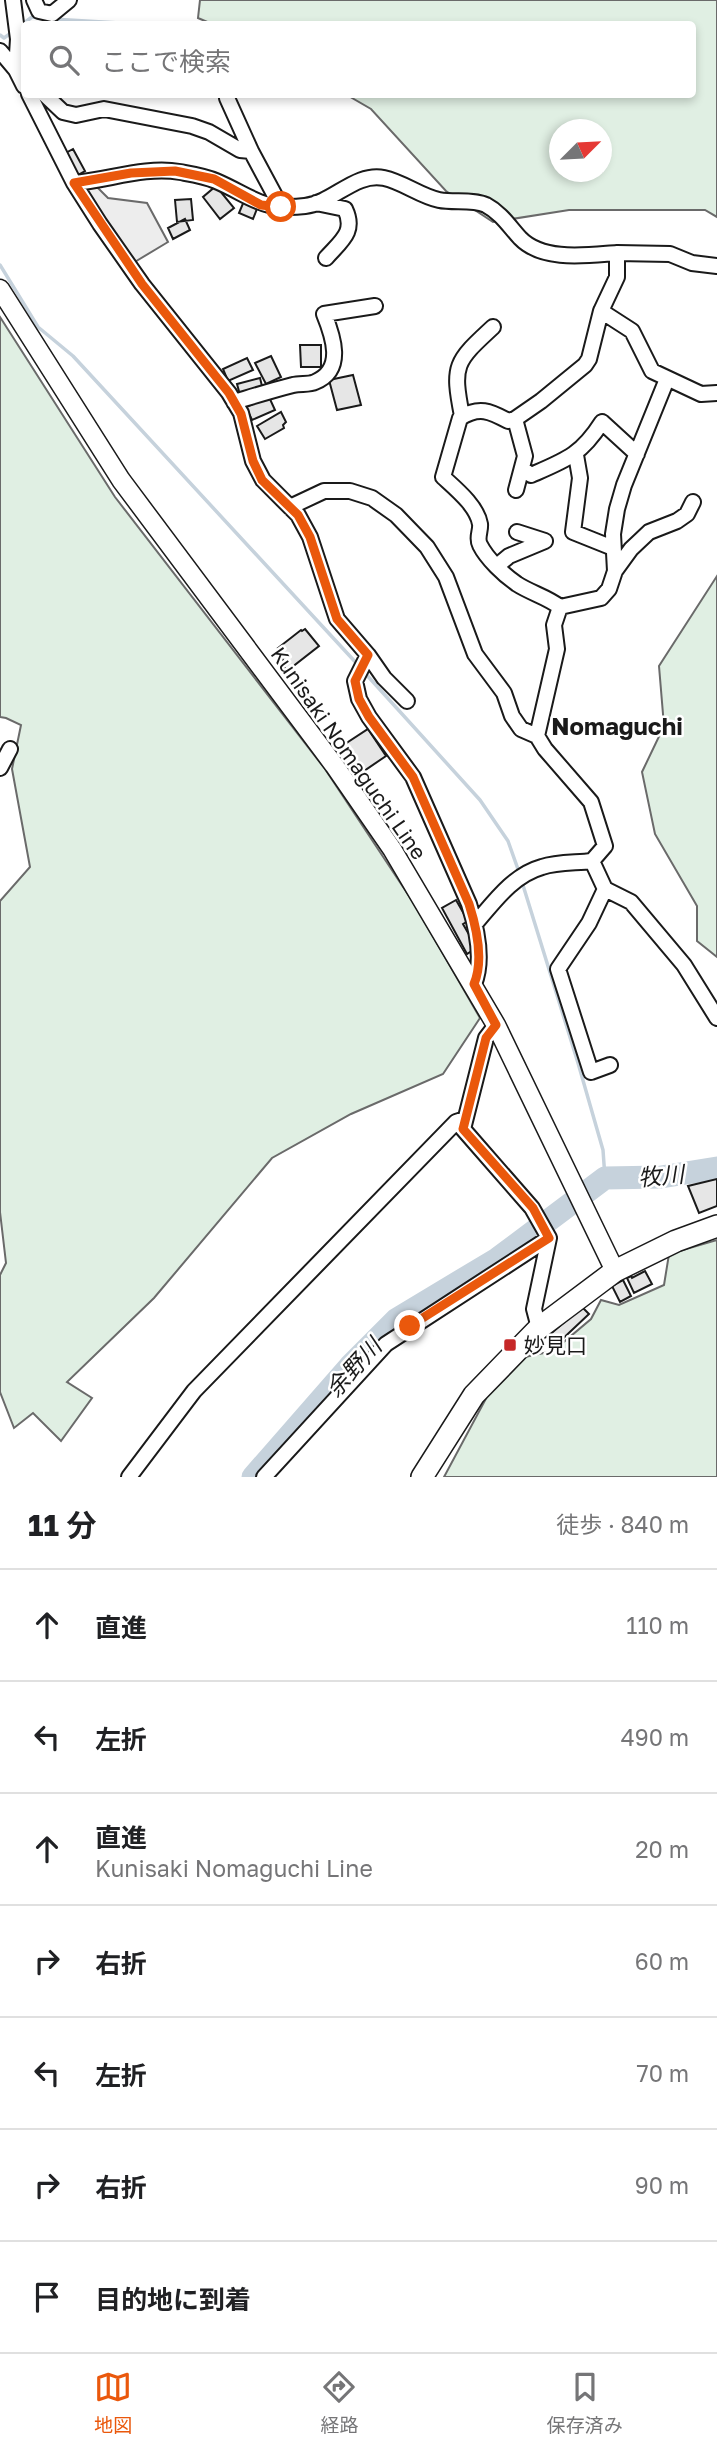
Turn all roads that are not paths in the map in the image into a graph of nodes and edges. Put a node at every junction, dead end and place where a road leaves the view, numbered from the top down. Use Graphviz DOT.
graph roads {
  1 [pos="13,0"];
  2 [pos="34,0"];
  3 [pos="69,0"];
  4 [pos="0,51"];
  5 [pos="21,77"];
  6 [pos="31,98"];
  7 [pos="48,98"];
  8 [pos="227,98"];
  9 [pos="251,151"];
  10 [pos="74,183"];
  11 [pos="315,203"];
  12 [pos="281,207"];
  13 [pos="617,253"];
  14 [pos="326,258"];
  15 [pos="717,266"];
  16 [pos="0,289"];
  17 [pos="375,306"];
  18 [pos="601,311"];
  19 [pos="493,327"];
  20 [pos="667,379"];
  21 [pos="717,393"];
  22 [pos="234,402"];
  23 [pos="462,416"];
  24 [pos="514,418"];
  25 [pos="637,454"];
  26 [pos="576,455"];
  27 [pos="523,469"];
  28 [pos="516,490"];
  29 [pos="693,502"];
  30 [pos="290,507"];
  31 [pos="517,532"];
  32 [pos="613,548"];
  33 [pos="497,566"];
  34 [pos="615,571"];
  35 [pos="560,607"];
  36 [pos="368,655"];
  37 [pos="407,701"];
  38 [pos="537,736"];
  39 [pos="9,748"];
  40 [pos="0,768"];
  41 [pos="592,861"];
  42 [pos="605,889"];
  43 [pos="475,923"];
  44 [pos="474,984"];
  45 [pos="717,1017"];
  46 [pos="496,1025"];
  47 [pos="610,1065"];
  48 [pos="465,1119"];
  49 [pos="717,1226"];
  50 [pos="549,1238"];
  51 [pos="615,1271"];
  52 [pos="539,1328"];
  53 [pos="129,1477"];
  54 [pos="264,1477"];
  55 [pos="422,1477"];
  1 -- 5 [label="street"];
  2 -- 3 [label="street"];
  4 -- 5 [label="street"];
  6 -- 10 [label="street"];
  7 -- 9 [label="street"];
  8 -- 9 [label="street"];
  9 -- 12 [label="street"];
  10 -- 12 [label="street"];
  10 -- 22 [label="street"];
  11 -- 12 [label="street"];
  11 -- 13 [label="street"];
  11 -- 14 [label="street"];
  13 -- 15 [label="street"];
  13 -- 18 [label="street"];
  16 -- 44 [label="main road, Kunisaki Nomaguchi Line"];
  17 -- 22 [label="street"];
  18 -- 20 [label="street"];
  18 -- 24 [label="street"];
  19 -- 23 [label="street"];
  20 -- 21 [label="street"];
  20 -- 25 [label="street"];
  22 -- 30 [label="street"];
  23 -- 24 [label="street"];
  23 -- 33 [label="street"];
  24 -- 27 [label="street"];
  25 -- 26 [label="street"];
  25 -- 32 [label="street"];
  26 -- 27 [label="street"];
  26 -- 32 [label="street"];
  27 -- 28 [label="street"];
  29 -- 34 [label="street"];
  30 -- 36 [label="street"];
  30 -- 38 [label="street"];
  31 -- 33 [label="street"];
  32 -- 34 [label="street"];
  33 -- 35 [label="street"];
  34 -- 35 [label="street"];
  35 -- 38 [label="street"];
  36 -- 37 [label="street"];
  36 -- 43 [label="street"];
  38 -- 41 [label="street"];
  39 -- 40 [label="street"];
  41 -- 42 [label="street"];
  41 -- 43 [label="street"];
  42 -- 45 [label="street"];
  42 -- 47 [label="street"];
  43 -- 44 [label="street"];
  44 -- 46 [label="main road, Kunisaki Nomaguchi Line"];
  46 -- 48 [label="street"];
  46 -- 51 [label="main road, Kunisaki Nomaguchi Line"];
  48 -- 50 [label="street"];
  48 -- 53 [label="street"];
  49 -- 51 [label="highway"];
  50 -- 52 [label="street"];
  50 -- 54 [label="street"];
  51 -- 52 [label="highway"];
  52 -- 55 [label="highway"];
}
